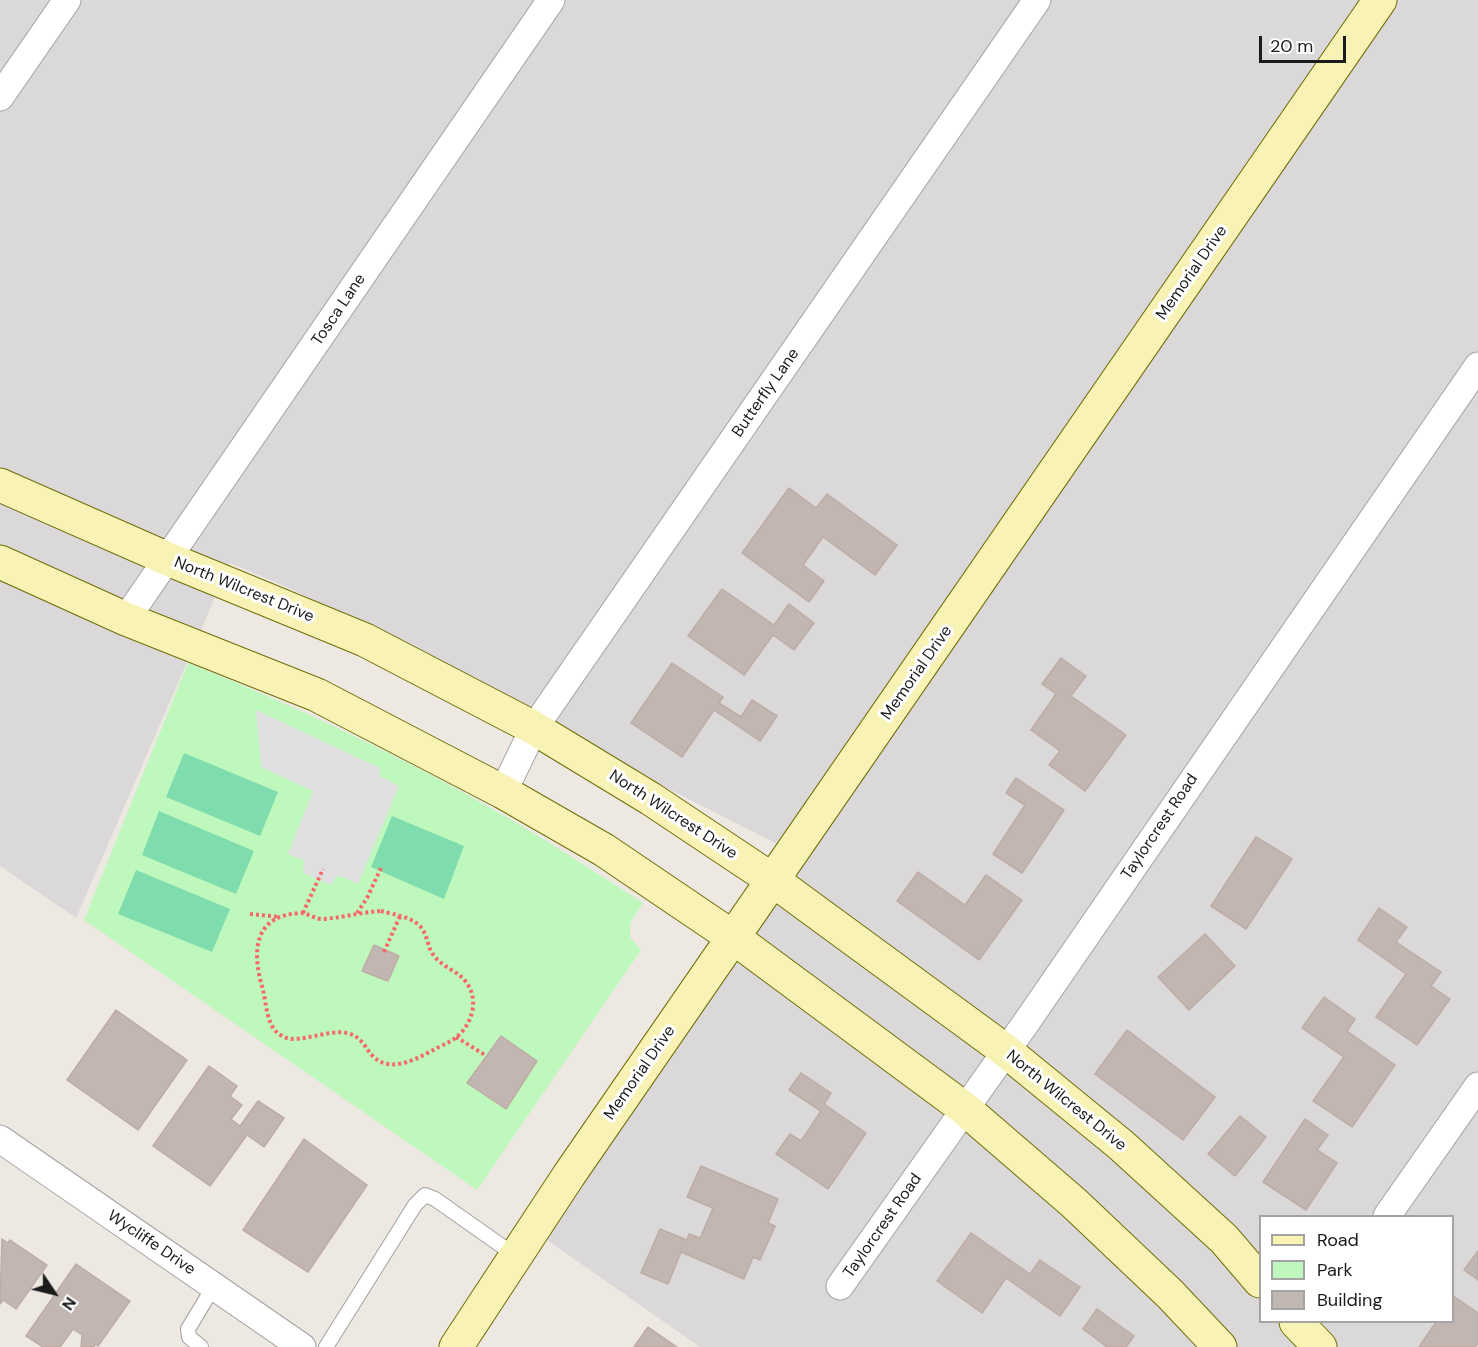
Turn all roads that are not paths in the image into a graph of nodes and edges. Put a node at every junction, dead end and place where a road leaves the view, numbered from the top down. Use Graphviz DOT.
graph roads {
  1 [pos="67,0"];
  2 [pos="551,0"];
  3 [pos="1037,0"];
  4 [pos="1380,0"];
  5 [pos="0,97"];
  6 [pos="1478,366"];
  7 [pos="0,485"];
  8 [pos="168,559"];
  9 [pos="0,562"];
  10 [pos="126,619"];
  11 [pos="534,728"];
  12 [pos="503,792"];
  13 [pos="774,881"];
  14 [pos="734,938"];
  15 [pos="1006,1051"];
  16 [pos="1478,1086"];
  17 [pos="965,1109"];
  18 [pos="0,1139"];
  19 [pos="1388,1215"];
  20 [pos="516,1256"];
  21 [pos="1259,1280"];
  22 [pos="214,1286"];
  23 [pos="840,1286"];
  24 [pos="201,1347"];
  25 [pos="302,1347"];
  26 [pos="326,1347"];
  27 [pos="456,1347"];
  28 [pos="1220,1347"];
  1 -- 5 [label="street"];
  2 -- 8 [label="street, Tosca Lane"];
  3 -- 11 [label="street, Butterfly Lane"];
  4 -- 13 [label="main road, Memorial Drive"];
  6 -- 15 [label="street, Taylorcrest Road"];
  7 -- 8 [label="main road, North Wilcrest Drive"];
  8 -- 10 [label="street, Tosca Lane"];
  8 -- 11 [label="main road, North Wilcrest Drive"];
  9 -- 10 [label="main road"];
  10 -- 12 [label="main road"];
  11 -- 12 [label="street, Butterfly Lane"];
  11 -- 13 [label="main road, North Wilcrest Drive"];
  12 -- 14 [label="main road"];
  13 -- 14 [label="main road, Memorial Drive"];
  13 -- 15 [label="main road, North Wilcrest Drive"];
  14 -- 17 [label="main road"];
  14 -- 20 [label="main road, Memorial Drive"];
  15 -- 17 [label="street, Taylorcrest Road"];
  15 -- 21 [label="main road, North Wilcrest Drive"];
  16 -- 19 [label="street"];
  17 -- 23 [label="street, Taylorcrest Road"];
  17 -- 28 [label="main road"];
  18 -- 22 [label="street, Wycliffe Drive"];
  20 -- 26 [label="lane"];
  20 -- 27 [label="main road, Memorial Drive"];
  22 -- 24 [label="lane"];
  22 -- 25 [label="street, Wycliffe Drive"];
}
